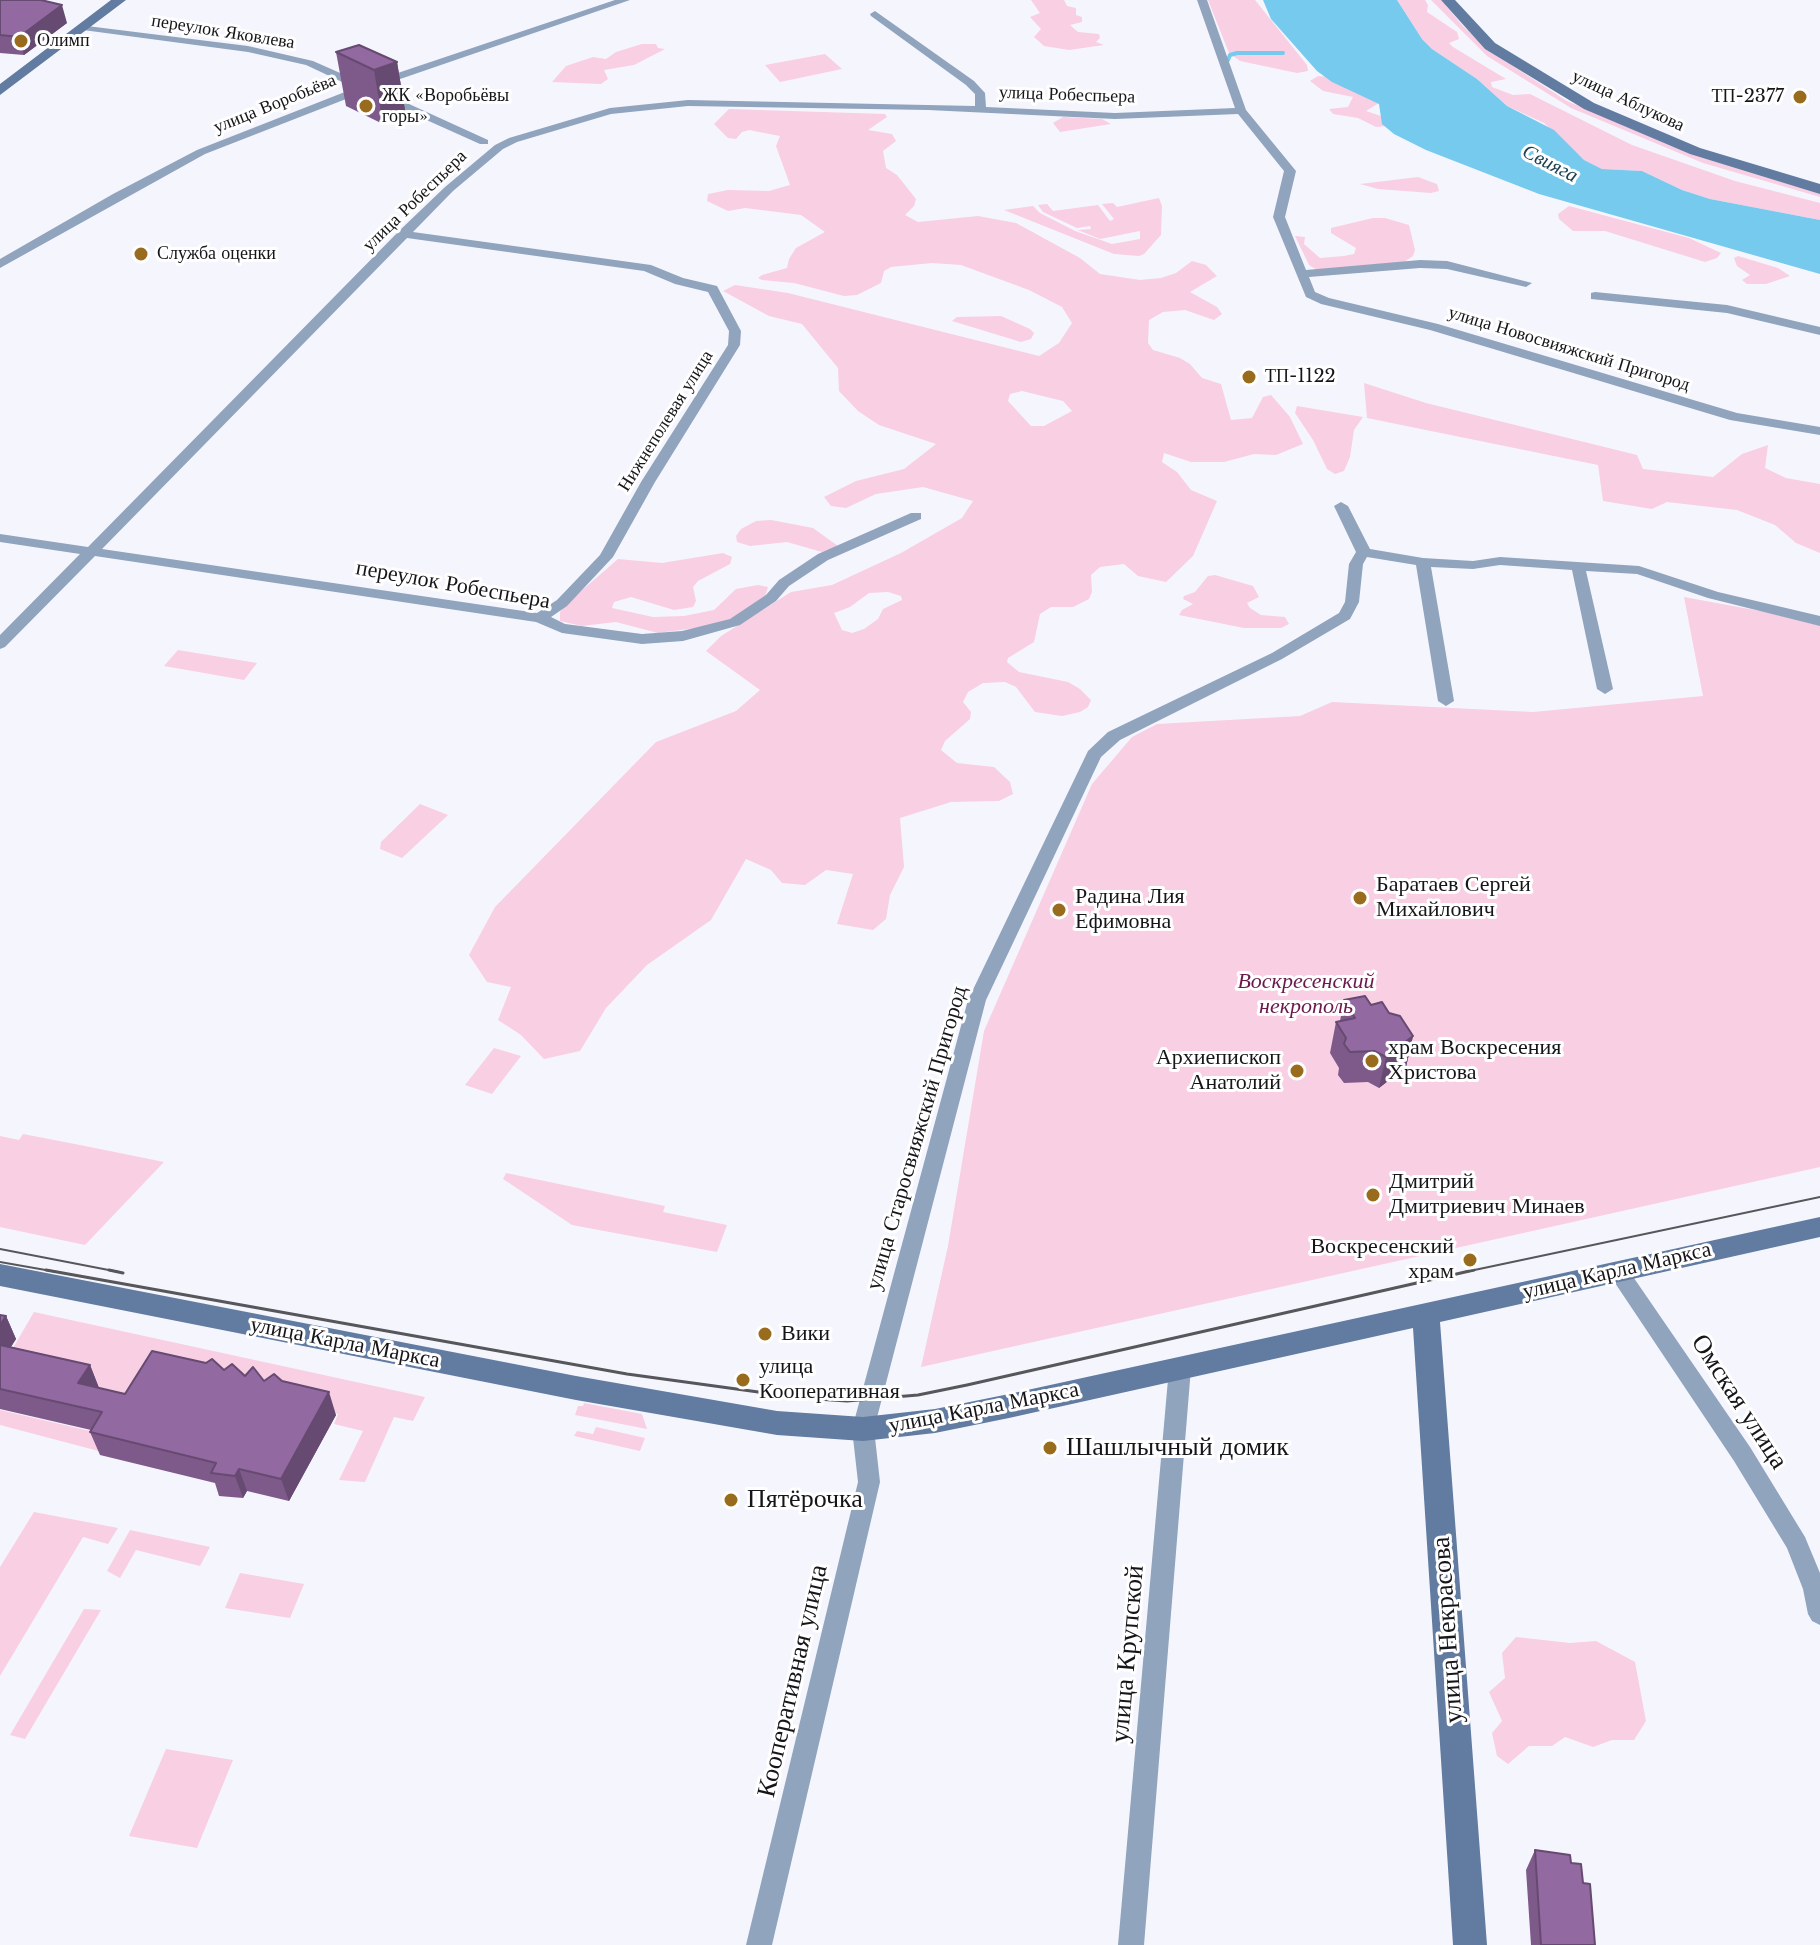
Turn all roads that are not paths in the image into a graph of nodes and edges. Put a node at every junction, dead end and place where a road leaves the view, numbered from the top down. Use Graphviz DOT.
graph roads {
  1 [pos="119,0"];
  2 [pos="625,0"];
  3 [pos="1202,0"];
  4 [pos="1448,0"];
  5 [pos="875,14"];
  6 [pos="83,27"];
  7 [pos="367,87"];
  8 [pos="0,91"];
  9 [pos="981,110"];
  10 [pos="1241,111"];
  11 [pos="484,142"];
  12 [pos="1820,189"];
  13 [pos="403,234"];
  14 [pos="0,264"];
  15 [pos="1302,274"];
  16 [pos="1526,283"];
  17 [pos="1595,296"];
  18 [pos="1820,331"];
  19 [pos="1820,431"];
  20 [pos="1341,506"];
  21 [pos="916,516"];
  22 [pos="0,538"];
  23 [pos="91,552"];
  24 [pos="1363,552"];
  25 [pos="1423,562"];
  26 [pos="1578,566"];
  27 [pos="540,618"];
  28 [pos="1820,621"];
  29 [pos="0,644"];
  30 [pos="1605,689"];
  31 [pos="1446,701"];
  32 [pos="1820,1227"];
  33 [pos="1618,1271"];
  34 [pos="0,1275"];
  35 [pos="1426,1315"];
  36 [pos="1180,1368"];
  37 [pos="863,1429"];
  38 [pos="1820,1614"];
  39 [pos="759,1945"];
  40 [pos="1131,1945"];
  41 [pos="1470,1945"];
  1 -- 6 [label="street"];
  2 -- 7 [label="street, улица Воробьёва"];
  3 -- 10 [label="street"];
  4 -- 12 [label="street, улица Аблукова"];
  5 -- 9 [label="street"];
  6 -- 7 [label="street, переулок Яковлева"];
  6 -- 8 [label="street"];
  7 -- 11 [label="street, переулок Яковлева"];
  7 -- 14 [label="street, улица Воробьёва"];
  9 -- 10 [label="street, улица Робеспьера"];
  9 -- 13 [label="street, улица Робеспьера"];
  10 -- 15 [label="street"];
  13 -- 23 [label="street, улица Робеспьера"];
  13 -- 27 [label="street, Нижнеполевая улица"];
  15 -- 16 [label="street"];
  15 -- 19 [label="street, улица Новосвияжский Пригород"];
  17 -- 18 [label="street"];
  20 -- 24 [label="street"];
  21 -- 27 [label="street, переулок Робеспьера"];
  22 -- 23 [label="street, переулок Робеспьера"];
  23 -- 27 [label="street, переулок Робеспьера"];
  23 -- 29 [label="street, улица Робеспьера"];
  24 -- 25 [label="street"];
  24 -- 37 [label="street, улица Старосвияжский Пригород"];
  25 -- 26 [label="street"];
  25 -- 31 [label="street"];
  26 -- 28 [label="street"];
  26 -- 30 [label="street"];
  32 -- 33 [label="street, улица Карла Маркса"];
  33 -- 35 [label="street, улица Карла Маркса"];
  33 -- 38 [label="street, Омская улица"];
  34 -- 37 [label="street, улица Карла Маркса"];
  35 -- 36 [label="street, улица Карла Маркса"];
  35 -- 41 [label="street, улица Некрасова"];
  36 -- 37 [label="street, улица Карла Маркса"];
  36 -- 40 [label="street, улица Крупской"];
  37 -- 39 [label="street, Кооперативная улица"];
}
